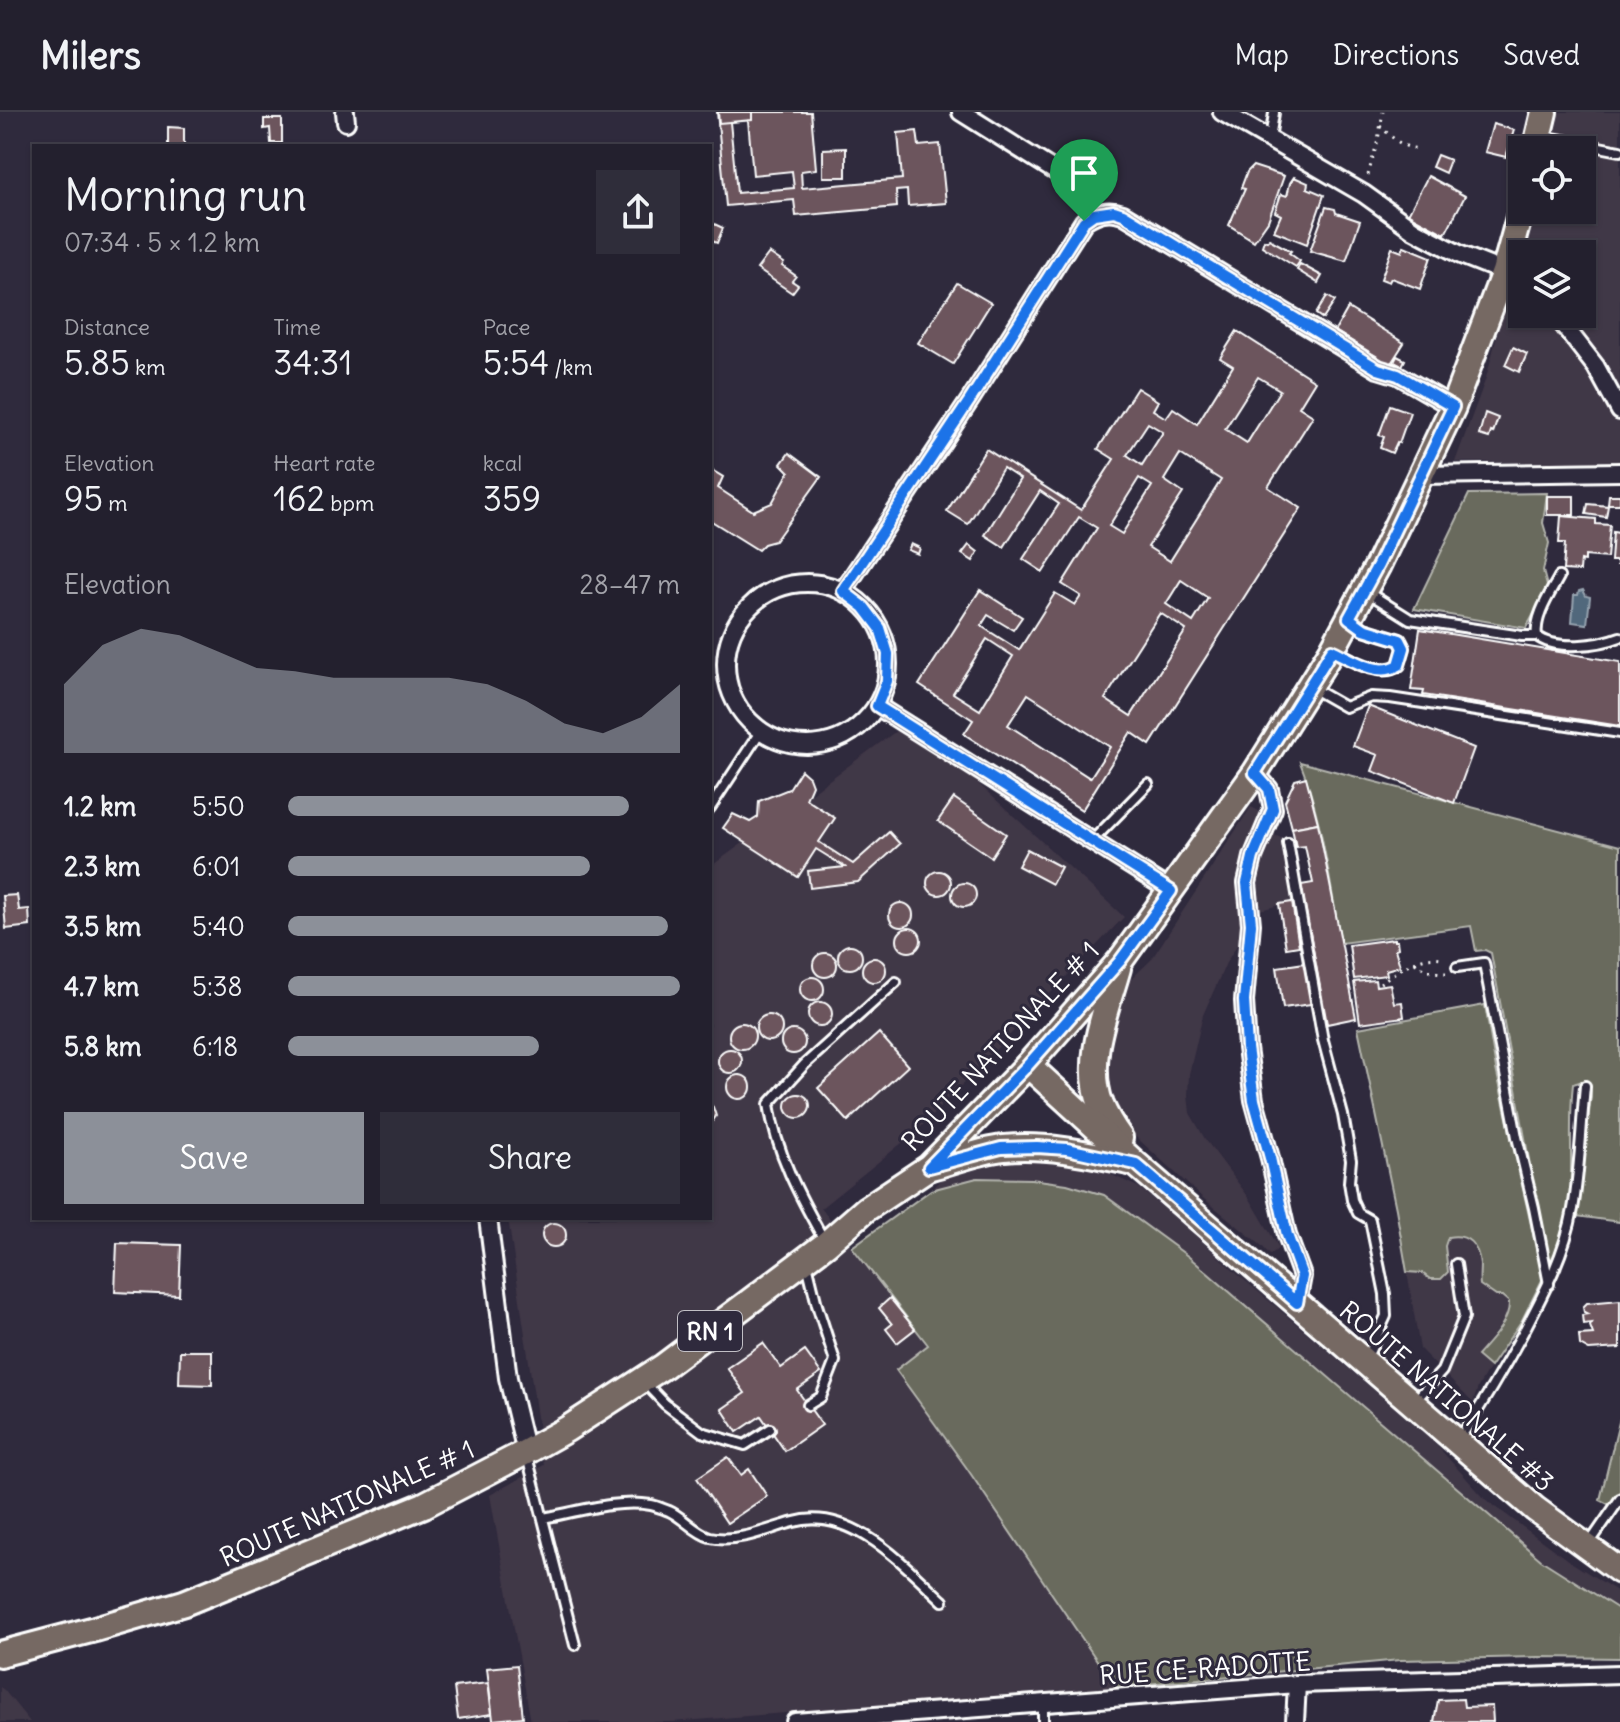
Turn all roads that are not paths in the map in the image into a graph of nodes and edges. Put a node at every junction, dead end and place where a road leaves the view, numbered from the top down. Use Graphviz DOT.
graph roads {
  1 [pos="961,112"];
  2 [pos="1222,112"];
  3 [pos="1274,113"];
  4 [pos="1539,132"];
  5 [pos="1270,139"];
  6 [pos="1620,151"];
  7 [pos="1063,176"];
  8 [pos="1508,272"];
  9 [pos="1508,285"];
  10 [pos="1566,328"];
  11 [pos="1453,407"];
  12 [pos="1620,411"];
  13 [pos="1620,472"];
  14 [pos="1421,475"];
  15 [pos="1559,577"];
  16 [pos="1365,590"];
  17 [pos="843,591"];
  18 [pos="1349,618"];
  19 [pos="1537,636"];
  20 [pos="1620,637"];
  21 [pos="1332,650"];
  22 [pos="1310,687"];
  23 [pos="877,706"];
  24 [pos="760,732"];
  25 [pos="1620,733"];
  26 [pos="1255,773"];
  27 [pos="1148,784"];
  28 [pos="712,805"];
  29 [pos="1092,841"];
  30 [pos="1288,843"];
  31 [pos="1171,891"];
  32 [pos="1120,961"];
  33 [pos="1457,967"];
  34 [pos="896,982"];
  35 [pos="1028,1065"];
  36 [pos="1585,1086"];
  37 [pos="1136,1164"];
  38 [pos="929,1167"];
  39 [pos="488,1220"];
  40 [pos="816,1251"];
  41 [pos="1456,1264"];
  42 [pos="1549,1284"];
  43 [pos="1297,1303"];
  44 [pos="1365,1361"];
  45 [pos="641,1379"];
  46 [pos="1413,1403"];
  47 [pos="808,1405"];
  48 [pos="770,1429"];
  49 [pos="1457,1442"];
  50 [pos="526,1452"];
  51 [pos="1620,1499"];
  52 [pos="543,1518"];
  53 [pos="1587,1548"];
  54 [pos="1620,1571"];
  55 [pos="943,1601"];
  56 [pos="575,1645"];
  57 [pos="0,1654"];
  58 [pos="1620,1674"];
  59 [pos="1297,1684"];
  60 [pos="1043,1704"];
  61 [pos="1295,1713"];
  62 [pos="939,1716"];
  63 [pos="816,1721"];
  64 [pos="795,1722"];
  65 [pos="1043,1722"];
  1 -- 7 [label="street"];
  2 -- 5 [label="street"];
  3 -- 5 [label="lane"];
  4 -- 6 [label="lane"];
  5 -- 8 [label="street"];
  9 -- 11 [label="main road, ROUTE NATIONALE # 1 / RN 1"];
  10 -- 12 [label="street"];
  11 -- 14 [label="main road, ROUTE NATIONALE # 1 / RN 1"];
  11 -- 17 [label="street"];
  13 -- 14 [label="street"];
  14 -- 16 [label="main road, ROUTE NATIONALE # 1 / RN 1"];
  15 -- 19 [label="lane"];
  16 -- 18 [label="main road, ROUTE NATIONALE # 1 / RN 1"];
  16 -- 19 [label="lane"];
  17 -- 23 [label="street"];
  17 -- 24 [label="street"];
  18 -- 21 [label="main road, ROUTE NATIONALE # 1 / RN 1"];
  18 -- 21 [label="lane"];
  19 -- 20 [label="lane"];
  21 -- 22 [label="main road, ROUTE NATIONALE # 1 / RN 1"];
  22 -- 25 [label="lane"];
  22 -- 26 [label="main road, ROUTE NATIONALE # 1 / RN 1"];
  23 -- 24 [label="street"];
  23 -- 29 [label="street"];
  24 -- 28 [label="lane"];
  26 -- 31 [label="main road, ROUTE NATIONALE # 1 / RN 1"];
  26 -- 43 [label="street"];
  27 -- 29 [label="lane"];
  29 -- 31 [label="street"];
  30 -- 44 [label="lane"];
  31 -- 32 [label="main road, ROUTE NATIONALE # 1 / RN 1"];
  32 -- 35 [label="main road, ROUTE NATIONALE # 1 / RN 1"];
  32 -- 37 [label="main road"];
  33 -- 42 [label="lane"];
  34 -- 40 [label="lane"];
  35 -- 37 [label="main road, ROUTE NATIONALE #3"];
  35 -- 38 [label="main road, ROUTE NATIONALE # 1 / RN 1"];
  36 -- 42 [label="lane"];
  37 -- 38 [label="main road"];
  37 -- 43 [label="main road, ROUTE NATIONALE #3"];
  38 -- 40 [label="main road, ROUTE NATIONALE # 1 / RN 1"];
  39 -- 50 [label="street"];
  40 -- 45 [label="main road, ROUTE NATIONALE # 1 / RN 1"];
  40 -- 47 [label="lane"];
  41 -- 46 [label="lane"];
  42 -- 49 [label="lane"];
  43 -- 44 [label="main road, ROUTE NATIONALE #3"];
  44 -- 46 [label="main road, ROUTE NATIONALE #3"];
  45 -- 48 [label="lane"];
  45 -- 50 [label="main road, ROUTE NATIONALE # 1 / RN 1"];
  46 -- 49 [label="main road, ROUTE NATIONALE #3"];
  49 -- 53 [label="main road, ROUTE NATIONALE #3"];
  50 -- 52 [label="lane"];
  50 -- 57 [label="main road, ROUTE NATIONALE # 1 / RN 1"];
  51 -- 53 [label="lane"];
  52 -- 55 [label="lane"];
  52 -- 56 [label="lane"];
  53 -- 54 [label="main road, ROUTE NATIONALE #3"];
  58 -- 59 [label="street, RUE CE-RADOTTE"];
  59 -- 60 [label="street, RUE CE-RADOTTE"];
  59 -- 61 [label="street"];
  60 -- 62 [label="street, RUE CE-RADOTTE"];
  60 -- 65 [label="lane"];
  62 -- 63 [label="street, RUE CE-RADOTTE"];
  63 -- 64 [label="street, RUE CE-RADOTTE"];
}
